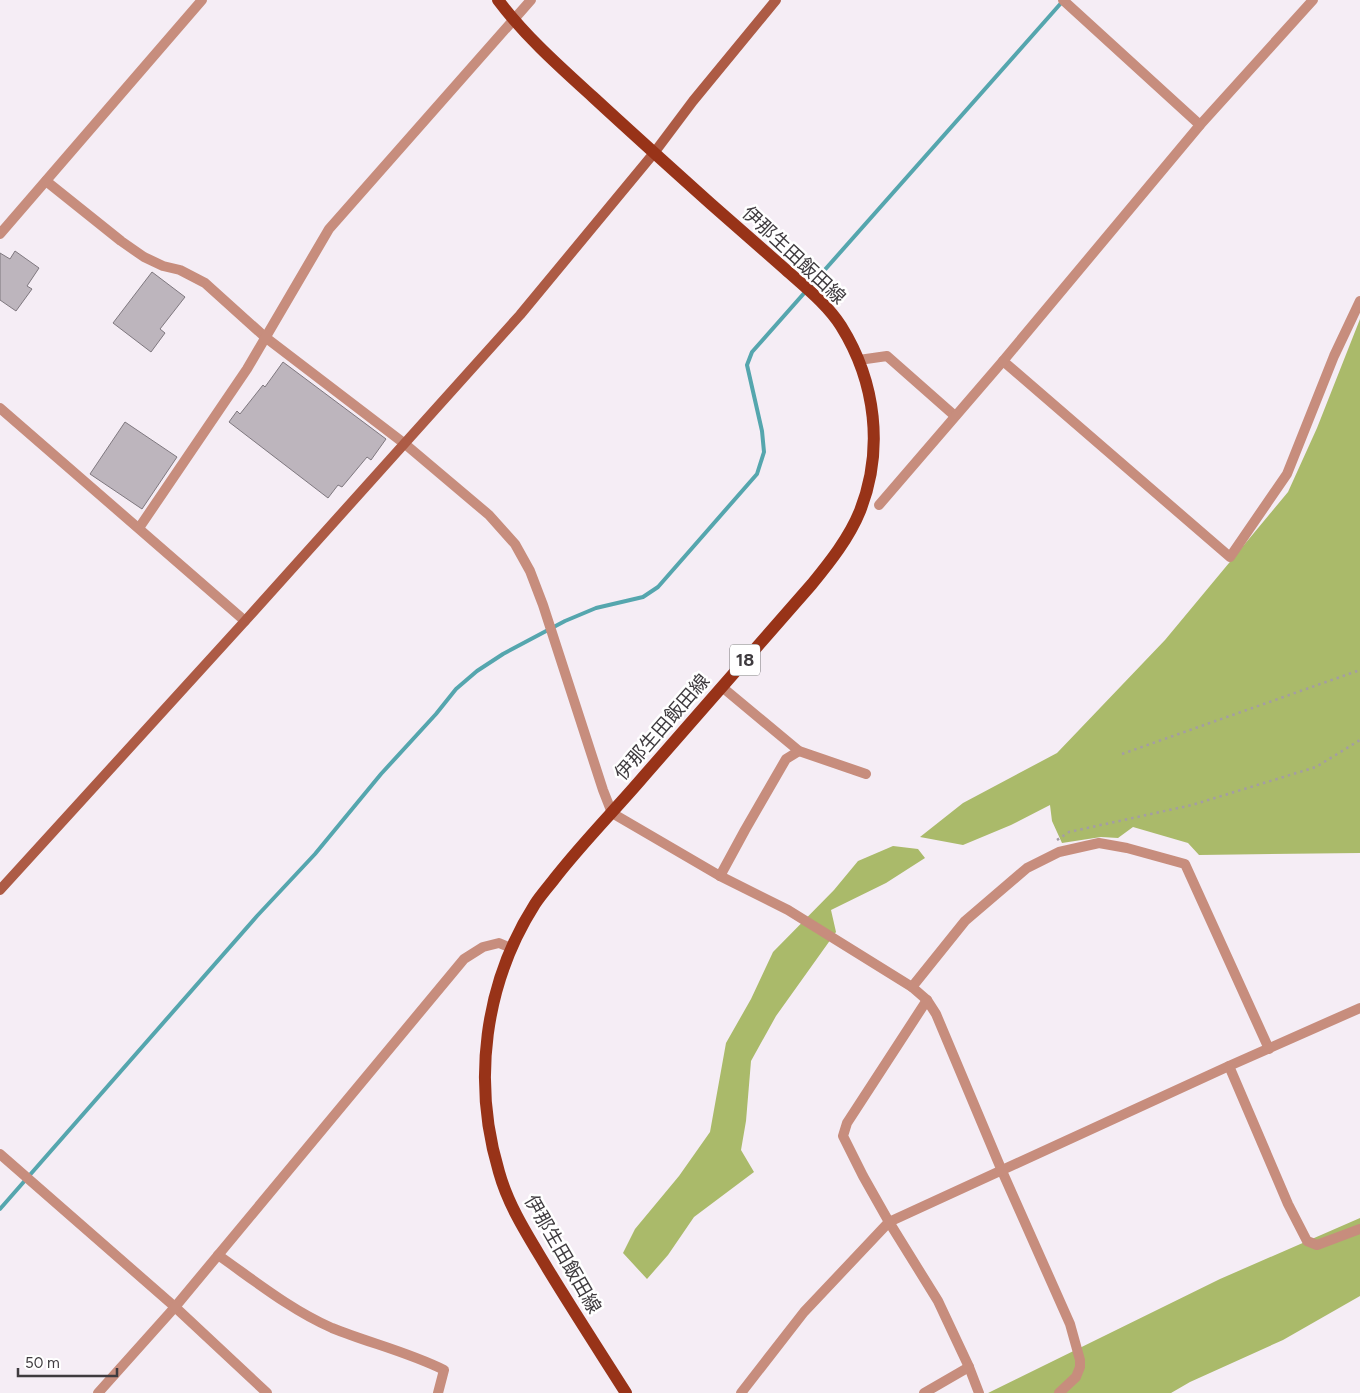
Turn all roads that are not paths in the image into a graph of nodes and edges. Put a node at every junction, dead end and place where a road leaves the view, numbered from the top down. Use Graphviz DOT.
graph roads {
  1 [pos="202,0"];
  2 [pos="498,0"];
  3 [pos="532,0"];
  4 [pos="776,0"];
  5 [pos="1062,0"];
  6 [pos="1313,0"];
  7 [pos="514,20"];
  8 [pos="1200,125"];
  9 [pos="654,153"];
  10 [pos="46,181"];
  11 [pos="0,234"];
  12 [pos="1360,301"];
  13 [pos="265,338"];
  14 [pos="859,360"];
  15 [pos="1003,361"];
  16 [pos="0,408"];
  17 [pos="955,416"];
  18 [pos="405,444"];
  19 [pos="879,505"];
  20 [pos="139,528"];
  21 [pos="245,621"];
  22 [pos="722,687"];
  23 [pos="799,750"];
  24 [pos="866,774"];
  25 [pos="612,812"];
  26 [pos="720,876"];
  27 [pos="0,890"];
  28 [pos="511,948"];
  29 [pos="912,987"];
  30 [pos="927,1000"];
  31 [pos="1360,1008"];
  32 [pos="1269,1048"];
  33 [pos="1229,1066"];
  34 [pos="0,1154"];
  35 [pos="1002,1171"];
  36 [pos="889,1222"];
  37 [pos="1360,1229"];
  38 [pos="218,1255"];
  39 [pos="175,1307"];
  40 [pos="970,1368"];
  41 [pos="98,1393"];
  42 [pos="267,1393"];
  43 [pos="438,1393"];
  44 [pos="626,1393"];
  45 [pos="741,1393"];
  46 [pos="924,1393"];
  47 [pos="979,1393"];
  48 [pos="1059,1393"];
  1 -- 10 [label="street"];
  2 -- 7 [label="main road, 伊那生田飯田線 / 18"];
  3 -- 7 [label="street"];
  4 -- 9 [label="street"];
  5 -- 8 [label="street"];
  6 -- 8 [label="street"];
  7 -- 9 [label="main road, 伊那生田飯田線 / 18"];
  7 -- 13 [label="street"];
  8 -- 15 [label="street"];
  9 -- 14 [label="main road, 伊那生田飯田線 / 18"];
  9 -- 18 [label="street"];
  10 -- 11 [label="street"];
  10 -- 13 [label="street"];
  12 -- 15 [label="street"];
  13 -- 18 [label="street"];
  13 -- 20 [label="street"];
  14 -- 17 [label="street"];
  14 -- 22 [label="main road, 伊那生田飯田線 / 18"];
  15 -- 17 [label="street"];
  16 -- 20 [label="street"];
  17 -- 19 [label="street"];
  18 -- 21 [label="street"];
  18 -- 25 [label="street"];
  20 -- 21 [label="street"];
  21 -- 27 [label="street"];
  22 -- 23 [label="street"];
  22 -- 25 [label="main road, 伊那生田飯田線 / 18"];
  23 -- 24 [label="street"];
  23 -- 26 [label="street"];
  25 -- 26 [label="street"];
  25 -- 28 [label="main road, 伊那生田飯田線 / 18"];
  26 -- 29 [label="street"];
  28 -- 38 [label="street"];
  28 -- 44 [label="main road, 伊那生田飯田線 / 18"];
  29 -- 30 [label="street"];
  29 -- 32 [label="street"];
  30 -- 35 [label="street"];
  30 -- 36 [label="street"];
  31 -- 32 [label="street"];
  32 -- 33 [label="street"];
  33 -- 35 [label="street"];
  33 -- 37 [label="street"];
  34 -- 39 [label="street"];
  35 -- 36 [label="street"];
  35 -- 48 [label="street"];
  36 -- 40 [label="street"];
  36 -- 45 [label="street"];
  38 -- 39 [label="street"];
  38 -- 43 [label="street"];
  39 -- 41 [label="street"];
  39 -- 42 [label="street"];
  40 -- 46 [label="street"];
  40 -- 47 [label="street"];
}
